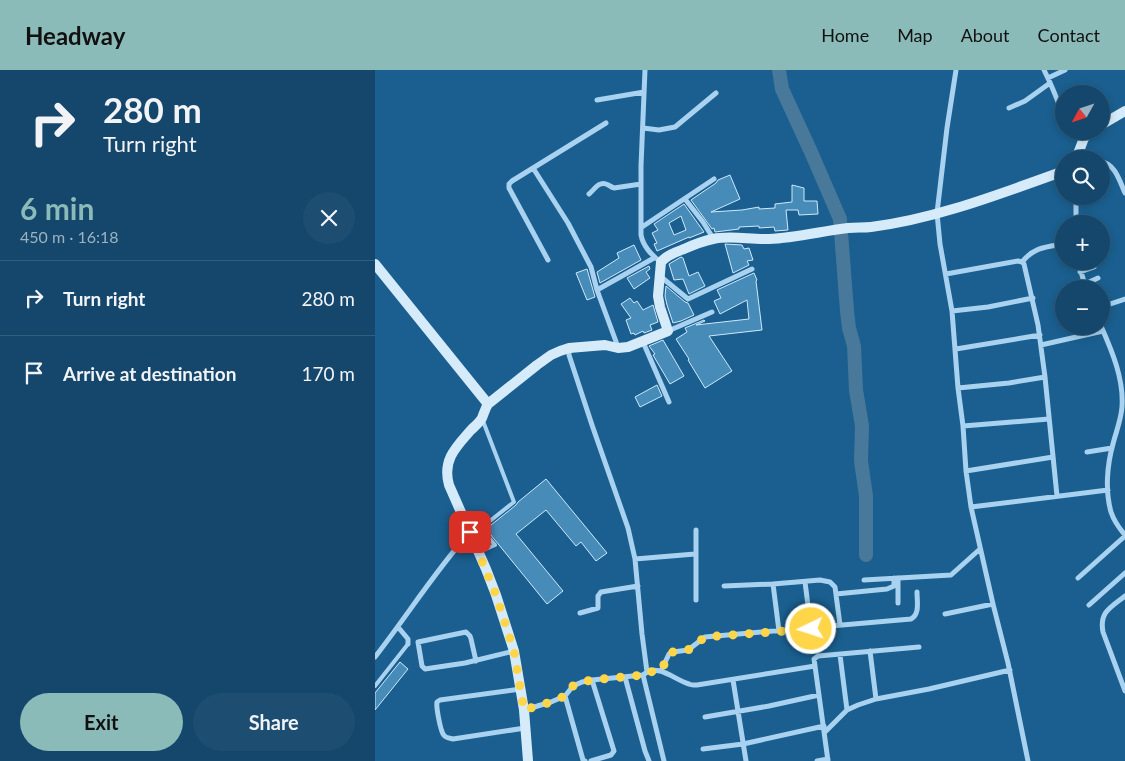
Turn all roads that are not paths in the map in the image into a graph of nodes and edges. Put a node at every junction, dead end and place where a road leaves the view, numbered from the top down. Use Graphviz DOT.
graph roads {
  1 [pos="645,70"];
  2 [pos="956,70"];
  3 [pos="1044,70"];
  4 [pos="1065,70"];
  5 [pos="1049,81"];
  6 [pos="644,92"];
  7 [pos="716,93"];
  8 [pos="1055,93"];
  9 [pos="597,100"];
  10 [pos="1009,108"];
  11 [pos="1125,112"];
  12 [pos="1110,120"];
  13 [pos="606,123"];
  14 [pos="643,128"];
  15 [pos="1110,165"];
  16 [pos="533,168"];
  17 [pos="1055,174"];
  18 [pos="714,179"];
  19 [pos="641,184"];
  20 [pos="1125,193"];
  21 [pos="589,194"];
  22 [pos="685,199"];
  23 [pos="937,213"];
  24 [pos="642,227"];
  25 [pos="713,239"];
  26 [pos="1055,246"];
  27 [pos="547,260"];
  28 [pos="658,260"];
  29 [pos="1022,262"];
  30 [pos="375,264"];
  31 [pos="752,269"];
  32 [pos="1086,270"];
  33 [pos="1080,272"];
  34 [pos="946,274"];
  35 [pos="660,276"];
  36 [pos="1098,278"];
  37 [pos="1083,280"];
  38 [pos="1095,280"];
  39 [pos="597,290"];
  40 [pos="1033,298"];
  41 [pos="1125,299"];
  42 [pos="1110,304"];
  43 [pos="952,311"];
  44 [pos="712,312"];
  45 [pos="668,331"];
  46 [pos="1040,335"];
  47 [pos="1077,335"];
  48 [pos="1105,335"];
  49 [pos="643,342"];
  50 [pos="1041,345"];
  51 [pos="569,348"];
  52 [pos="619,348"];
  53 [pos="955,349"];
  54 [pos="1045,377"];
  55 [pos="959,388"];
  56 [pos="1124,389"];
  57 [pos="669,402"];
  58 [pos="488,404"];
  59 [pos="482,419"];
  60 [pos="1049,419"];
  61 [pos="963,426"];
  62 [pos="1112,448"];
  63 [pos="1087,452"];
  64 [pos="1053,457"];
  65 [pos="966,471"];
  66 [pos="1108,490"];
  67 [pos="1057,496"];
  68 [pos="971,507"];
  69 [pos="696,530"];
  70 [pos="470,532"];
  71 [pos="1125,536"];
  72 [pos="980,549"];
  73 [pos="479,552"];
  74 [pos="695,554"];
  75 [pos="635,559"];
  76 [pos="1125,573"];
  77 [pos="896,578"];
  78 [pos="1078,578"];
  79 [pos="864,580"];
  80 [pos="805,582"];
  81 [pos="773,584"];
  82 [pos="638,586"];
  83 [pos="724,586"];
  84 [pos="917,592"];
  85 [pos="836,594"];
  86 [pos="1125,596"];
  87 [pos="696,600"];
  88 [pos="898,604"];
  89 [pos="993,604"];
  90 [pos="1089,605"];
  91 [pos="580,613"];
  92 [pos="945,614"];
  93 [pos="840,625"];
  94 [pos="398,626"];
  95 [pos="811,629"];
  96 [pos="779,631"];
  97 [pos="408,644"];
  98 [pos="919,647"];
  99 [pos="514,651"];
  100 [pos="870,651"];
  101 [pos="840,655"];
  102 [pos="375,657"];
  103 [pos="476,660"];
  104 [pos="815,666"];
  105 [pos="1010,670"];
  106 [pos="661,671"];
  107 [pos="645,673"];
  108 [pos="625,677"];
  109 [pos="592,680"];
  110 [pos="733,680"];
  111 [pos="375,686"];
  112 [pos="521,689"];
  113 [pos="1125,691"];
  114 [pos="819,695"];
  115 [pos="565,696"];
  116 [pos="876,699"];
  117 [pos="524,710"];
  118 [pos="847,710"];
  119 [pos="738,712"];
  120 [pos="705,717"];
  121 [pos="824,726"];
  122 [pos="525,728"];
  123 [pos="825,732"];
  124 [pos="743,744"];
  125 [pos="703,749"];
  126 [pos="828,760"];
  127 [pos="528,761"];
  128 [pos="585,761"];
  129 [pos="591,761"];
  130 [pos="649,761"];
  131 [pos="663,761"];
  132 [pos="746,761"];
  133 [pos="817,761"];
  134 [pos="1028,761"];
  1 -- 6 [label="street"];
  2 -- 23 [label="street"];
  3 -- 5 [label="street"];
  4 -- 5 [label="street"];
  5 -- 8 [label="street"];
  5 -- 10 [label="street"];
  6 -- 9 [label="street"];
  6 -- 14 [label="street"];
  7 -- 14 [label="street"];
  11 -- 12 [label="street"];
  13 -- 16 [label="street"];
  14 -- 19 [label="street"];
  15 -- 20 [label="street"];
  16 -- 27 [label="street"];
  16 -- 39 [label="street"];
  17 -- 23 [label="street"];
  18 -- 22 [label="street"];
  19 -- 21 [label="street"];
  19 -- 24 [label="street"];
  22 -- 24 [label="street"];
  22 -- 25 [label="street"];
  23 -- 25 [label="street"];
  23 -- 34 [label="street"];
  24 -- 28 [label="street"];
  25 -- 28 [label="street"];
  26 -- 29 [label="street"];
  28 -- 35 [label="street"];
  28 -- 39 [label="street"];
  29 -- 34 [label="street"];
  29 -- 40 [label="street"];
  30 -- 58 [label="street"];
  31 -- 35 [label="street"];
  32 -- 33 [label="street"];
  33 -- 37 [label="street"];
  34 -- 43 [label="street"];
  35 -- 45 [label="street"];
  36 -- 38 [label="street"];
  39 -- 52 [label="street"];
  40 -- 43 [label="street"];
  40 -- 46 [label="street"];
  41 -- 42 [label="street"];
  43 -- 53 [label="street"];
  44 -- 45 [label="street"];
  45 -- 49 [label="street"];
  46 -- 50 [label="street"];
  46 -- 53 [label="street"];
  47 -- 50 [label="street"];
  48 -- 56 [label="street"];
  49 -- 52 [label="street"];
  49 -- 57 [label="street"];
  50 -- 54 [label="street"];
  51 -- 52 [label="street"];
  51 -- 58 [label="street"];
  51 -- 75 [label="street"];
  53 -- 55 [label="street"];
  54 -- 55 [label="street"];
  54 -- 60 [label="street"];
  55 -- 61 [label="street"];
  56 -- 62 [label="street"];
  58 -- 59 [label="street"];
  59 -- 70 [label="street"];
  59 -- 73 [label="lane"];
  60 -- 61 [label="street"];
  60 -- 64 [label="street"];
  61 -- 65 [label="street"];
  62 -- 63 [label="street"];
  62 -- 66 [label="street"];
  64 -- 65 [label="street"];
  64 -- 67 [label="street"];
  65 -- 68 [label="street"];
  66 -- 67 [label="street"];
  66 -- 71 [label="street"];
  67 -- 68 [label="street"];
  68 -- 72 [label="street"];
  69 -- 74 [label="street"];
  70 -- 73 [label="street"];
  70 -- 94 [label="street"];
  71 -- 78 [label="street"];
  72 -- 77 [label="street"];
  72 -- 89 [label="street"];
  73 -- 99 [label="street"];
  74 -- 75 [label="street"];
  74 -- 87 [label="street"];
  75 -- 82 [label="street"];
  76 -- 90 [label="street"];
  77 -- 79 [label="street"];
  77 -- 85 [label="street"];
  77 -- 88 [label="street"];
  80 -- 81 [label="street"];
  80 -- 85 [label="street"];
  80 -- 95 [label="street"];
  81 -- 83 [label="street"];
  81 -- 96 [label="street"];
  82 -- 91 [label="street"];
  82 -- 107 [label="street"];
  84 -- 93 [label="street"];
  85 -- 93 [label="street"];
  86 -- 113 [label="street"];
  89 -- 92 [label="street"];
  89 -- 105 [label="street"];
  93 -- 95 [label="street"];
  94 -- 97 [label="street"];
  94 -- 102 [label="street"];
  95 -- 96 [label="street"];
  96 -- 106 [label="street"];
  97 -- 111 [label="lane"];
  98 -- 100 [label="street"];
  99 -- 103 [label="street"];
  99 -- 112 [label="street"];
  100 -- 101 [label="street"];
  100 -- 116 [label="street"];
  101 -- 104 [label="street"];
  101 -- 118 [label="street"];
  103 -- 103 [label="street"];
  104 -- 110 [label="street"];
  104 -- 114 [label="street"];
  105 -- 116 [label="street"];
  105 -- 134 [label="street"];
  106 -- 107 [label="street"];
  106 -- 110 [label="street"];
  107 -- 108 [label="street"];
  107 -- 131 [label="street"];
  108 -- 109 [label="street"];
  108 -- 130 [label="street"];
  109 -- 115 [label="street"];
  109 -- 129 [label="street"];
  110 -- 119 [label="street"];
  112 -- 117 [label="street"];
  112 -- 122 [label="street"];
  114 -- 119 [label="street"];
  114 -- 121 [label="street"];
  115 -- 117 [label="street"];
  115 -- 128 [label="street"];
  116 -- 118 [label="street"];
  117 -- 122 [label="street"];
  118 -- 123 [label="street"];
  119 -- 120 [label="street"];
  119 -- 124 [label="street"];
  121 -- 123 [label="street"];
  121 -- 124 [label="street"];
  122 -- 127 [label="street"];
  123 -- 126 [label="street"];
  124 -- 125 [label="street"];
  124 -- 132 [label="street"];
  126 -- 133 [label="street"];
}
